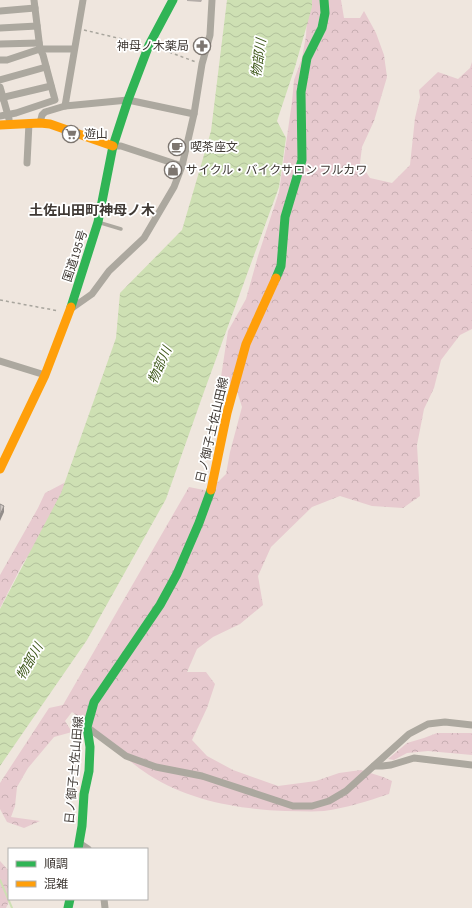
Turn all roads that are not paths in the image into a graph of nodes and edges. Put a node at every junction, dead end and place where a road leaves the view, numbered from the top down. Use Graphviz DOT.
graph roads {
  1 [pos="34,0"];
  2 [pos="83,0"];
  3 [pos="173,0"];
  4 [pos="212,0"];
  5 [pos="324,0"];
  6 [pos="35,8"];
  7 [pos="0,11"];
  8 [pos="37,26"];
  9 [pos="0,28"];
  10 [pos="0,44"];
  11 [pos="39,46"];
  12 [pos="74,49"];
  13 [pos="0,60"];
  14 [pos="46,67"];
  15 [pos="0,80"];
  16 [pos="51,86"];
  17 [pos="0,87"];
  18 [pos="1,97"];
  19 [pos="128,100"];
  20 [pos="65,106"];
  21 [pos="194,114"];
  22 [pos="6,118"];
  23 [pos="29,123"];
  24 [pos="40,123"];
  25 [pos="0,125"];
  26 [pos="113,146"];
  27 [pos="27,163"];
  28 [pos="182,166"];
  29 [pos="98,222"];
  30 [pos="121,229"];
  31 [pos="70,311"];
  32 [pos="0,361"];
  33 [pos="45,375"];
  34 [pos="0,469"];
  35 [pos="472,726"];
  36 [pos="88,727"];
  37 [pos="472,765"];
  38 [pos="374,766"];
  39 [pos="78,846"];
  1 -- 6 [label="street"];
  2 -- 12 [label="street"];
  3 -- 19 [label="main road, 国道195号"];
  4 -- 21 [label="street"];
  5 -- 36 [label="main road, 日ノ御子土佐山田線"];
  6 -- 7 [label="street"];
  6 -- 8 [label="street"];
  8 -- 9 [label="street"];
  8 -- 11 [label="street"];
  10 -- 11 [label="street"];
  11 -- 12 [label="street"];
  11 -- 13 [label="street"];
  11 -- 14 [label="street"];
  12 -- 20 [label="street"];
  14 -- 15 [label="street"];
  14 -- 16 [label="street"];
  16 -- 18 [label="street"];
  16 -- 22 [label="street"];
  17 -- 18 [label="street"];
  18 -- 22 [label="street"];
  19 -- 20 [label="street"];
  19 -- 21 [label="street"];
  19 -- 26 [label="main road, 国道195号"];
  20 -- 24 [label="street"];
  21 -- 28 [label="street"];
  22 -- 23 [label="main road"];
  22 -- 25 [label="main road"];
  23 -- 24 [label="main road"];
  23 -- 27 [label="street"];
  24 -- 26 [label="main road"];
  26 -- 28 [label="street"];
  26 -- 29 [label="main road, 国道195号"];
  28 -- 31 [label="street"];
  29 -- 30 [label="lane"];
  29 -- 31 [label="main road, 国道195号"];
  31 -- 33 [label="main road, 国道195号"];
  32 -- 33 [label="street"];
  33 -- 34 [label="main road, 国道195号"];
  35 -- 38 [label="street"];
  36 -- 38 [label="street"];
  36 -- 39 [label="main road, 日ノ御子土佐山田線"];
  37 -- 38 [label="street"];
}
